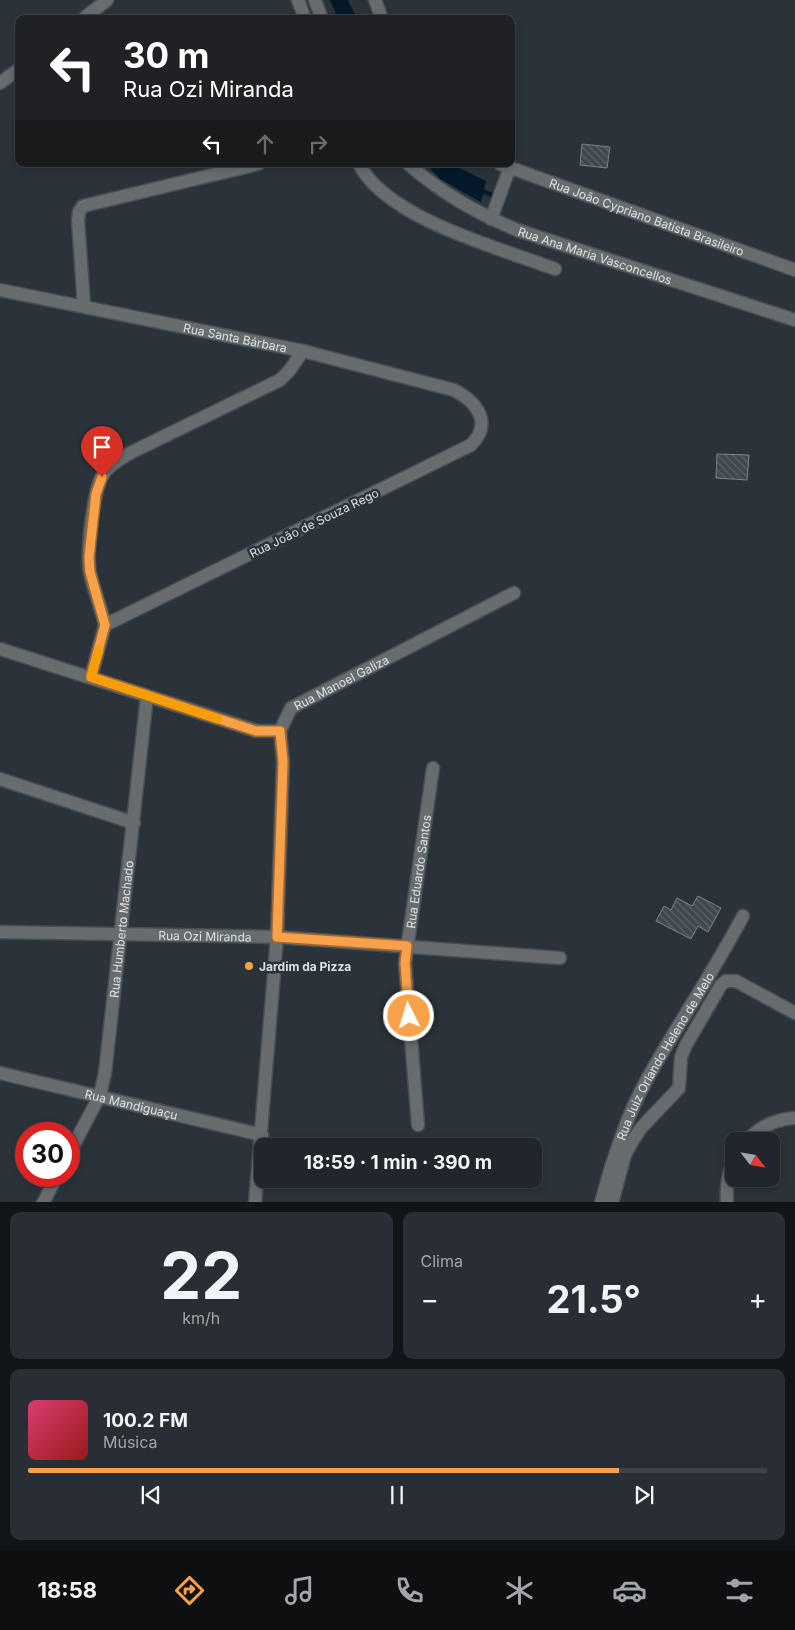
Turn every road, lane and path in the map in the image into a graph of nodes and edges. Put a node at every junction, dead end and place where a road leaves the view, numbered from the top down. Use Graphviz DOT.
graph roads {
  1 [pos="107,0"];
  2 [pos="298,0"];
  3 [pos="315,0"];
  4 [pos="375,0"];
  5 [pos="88,15"];
  6 [pos="304,15"];
  7 [pos="321,15"];
  8 [pos="381,15"];
  9 [pos="15,72"];
  10 [pos="0,83"];
  11 [pos="246,167"];
  12 [pos="361,167"];
  13 [pos="412,167"];
  14 [pos="506,167"];
  15 [pos="492,217"];
  16 [pos="555,269"];
  17 [pos="795,270"];
  18 [pos="0,290"];
  19 [pos="84,306"];
  20 [pos="795,320"];
  21 [pos="303,352"];
  22 [pos="467,396"];
  23 [pos="514,593"];
  24 [pos="105,625"];
  25 [pos="0,648"];
  26 [pos="91,677"];
  27 [pos="147,696"];
  28 [pos="280,731"];
  29 [pos="433,768"];
  30 [pos="0,779"];
  31 [pos="134,822"];
  32 [pos="742,916"];
  33 [pos="0,932"];
  34 [pos="120,933"];
  35 [pos="277,937"];
  36 [pos="407,946"];
  37 [pos="560,958"];
  38 [pos="795,1013"];
  39 [pos="0,1073"];
  40 [pos="100,1095"];
  41 [pos="795,1118"];
  42 [pos="418,1126"];
  43 [pos="755,1132"];
  44 [pos="80,1133"];
  45 [pos="262,1135"];
  46 [pos="51,1187"];
  47 [pos="727,1188"];
  48 [pos="43,1202"];
  49 [pos="255,1202"];
  50 [pos="601,1202"];
  51 [pos="612,1202"];
  52 [pos="727,1202"];
  1 -- 5 [label="street"];
  2 -- 6 [label="street"];
  3 -- 7 [label="street"];
  4 -- 8 [label="street"];
  9 -- 10 [label="street"];
  11 -- 19 [label="street"];
  12 -- 16 [label="street"];
  13 -- 15 [label="street, Rua Ana Maria Vasconcellos"];
  14 -- 15 [label="street"];
  14 -- 17 [label="street, Rua João Cypriano Batista Brasileiro"];
  15 -- 20 [label="street, Rua Ana Maria Vasconcellos"];
  18 -- 19 [label="street, Rua Santa Bárbara"];
  19 -- 21 [label="street, Rua Santa Bárbara"];
  21 -- 22 [label="street, Rua Santa Bárbara"];
  21 -- 24 [label="street"];
  22 -- 24 [label="street, Rua João de Souza Rego"];
  23 -- 28 [label="street, Rua Manoel Galiza"];
  24 -- 26 [label="street"];
  25 -- 26 [label="street"];
  26 -- 27 [label="street"];
  27 -- 28 [label="street"];
  27 -- 31 [label="street, Rua Humberto Machado"];
  28 -- 35 [label="street"];
  29 -- 36 [label="street, Rua Eduardo Santos"];
  30 -- 31 [label="street"];
  31 -- 34 [label="street, Rua Humberto Machado"];
  32 -- 50 [label="street, Rua Juiz Orlando Heleno de Melo"];
  33 -- 34 [label="street, Rua Ozi Miranda"];
  34 -- 35 [label="street, Rua Ozi Miranda"];
  34 -- 40 [label="street, Rua Humberto Machado"];
  35 -- 36 [label="street, Rua Ozi Miranda"];
  35 -- 45 [label="street"];
  36 -- 37 [label="street, Rua Ozi Miranda"];
  36 -- 42 [label="street, Rua Eduardo Santos"];
  38 -- 51 [label="street"];
  39 -- 40 [label="street, Rua Mandiguaçu"];
  40 -- 44 [label="street, Rua Humberto Machado"];
  40 -- 45 [label="street, Rua Mandiguaçu"];
  41 -- 43 [label="street"];
  45 -- 49 [label="street"];
  46 -- 48 [label="street"];
  47 -- 52 [label="street"];
}
